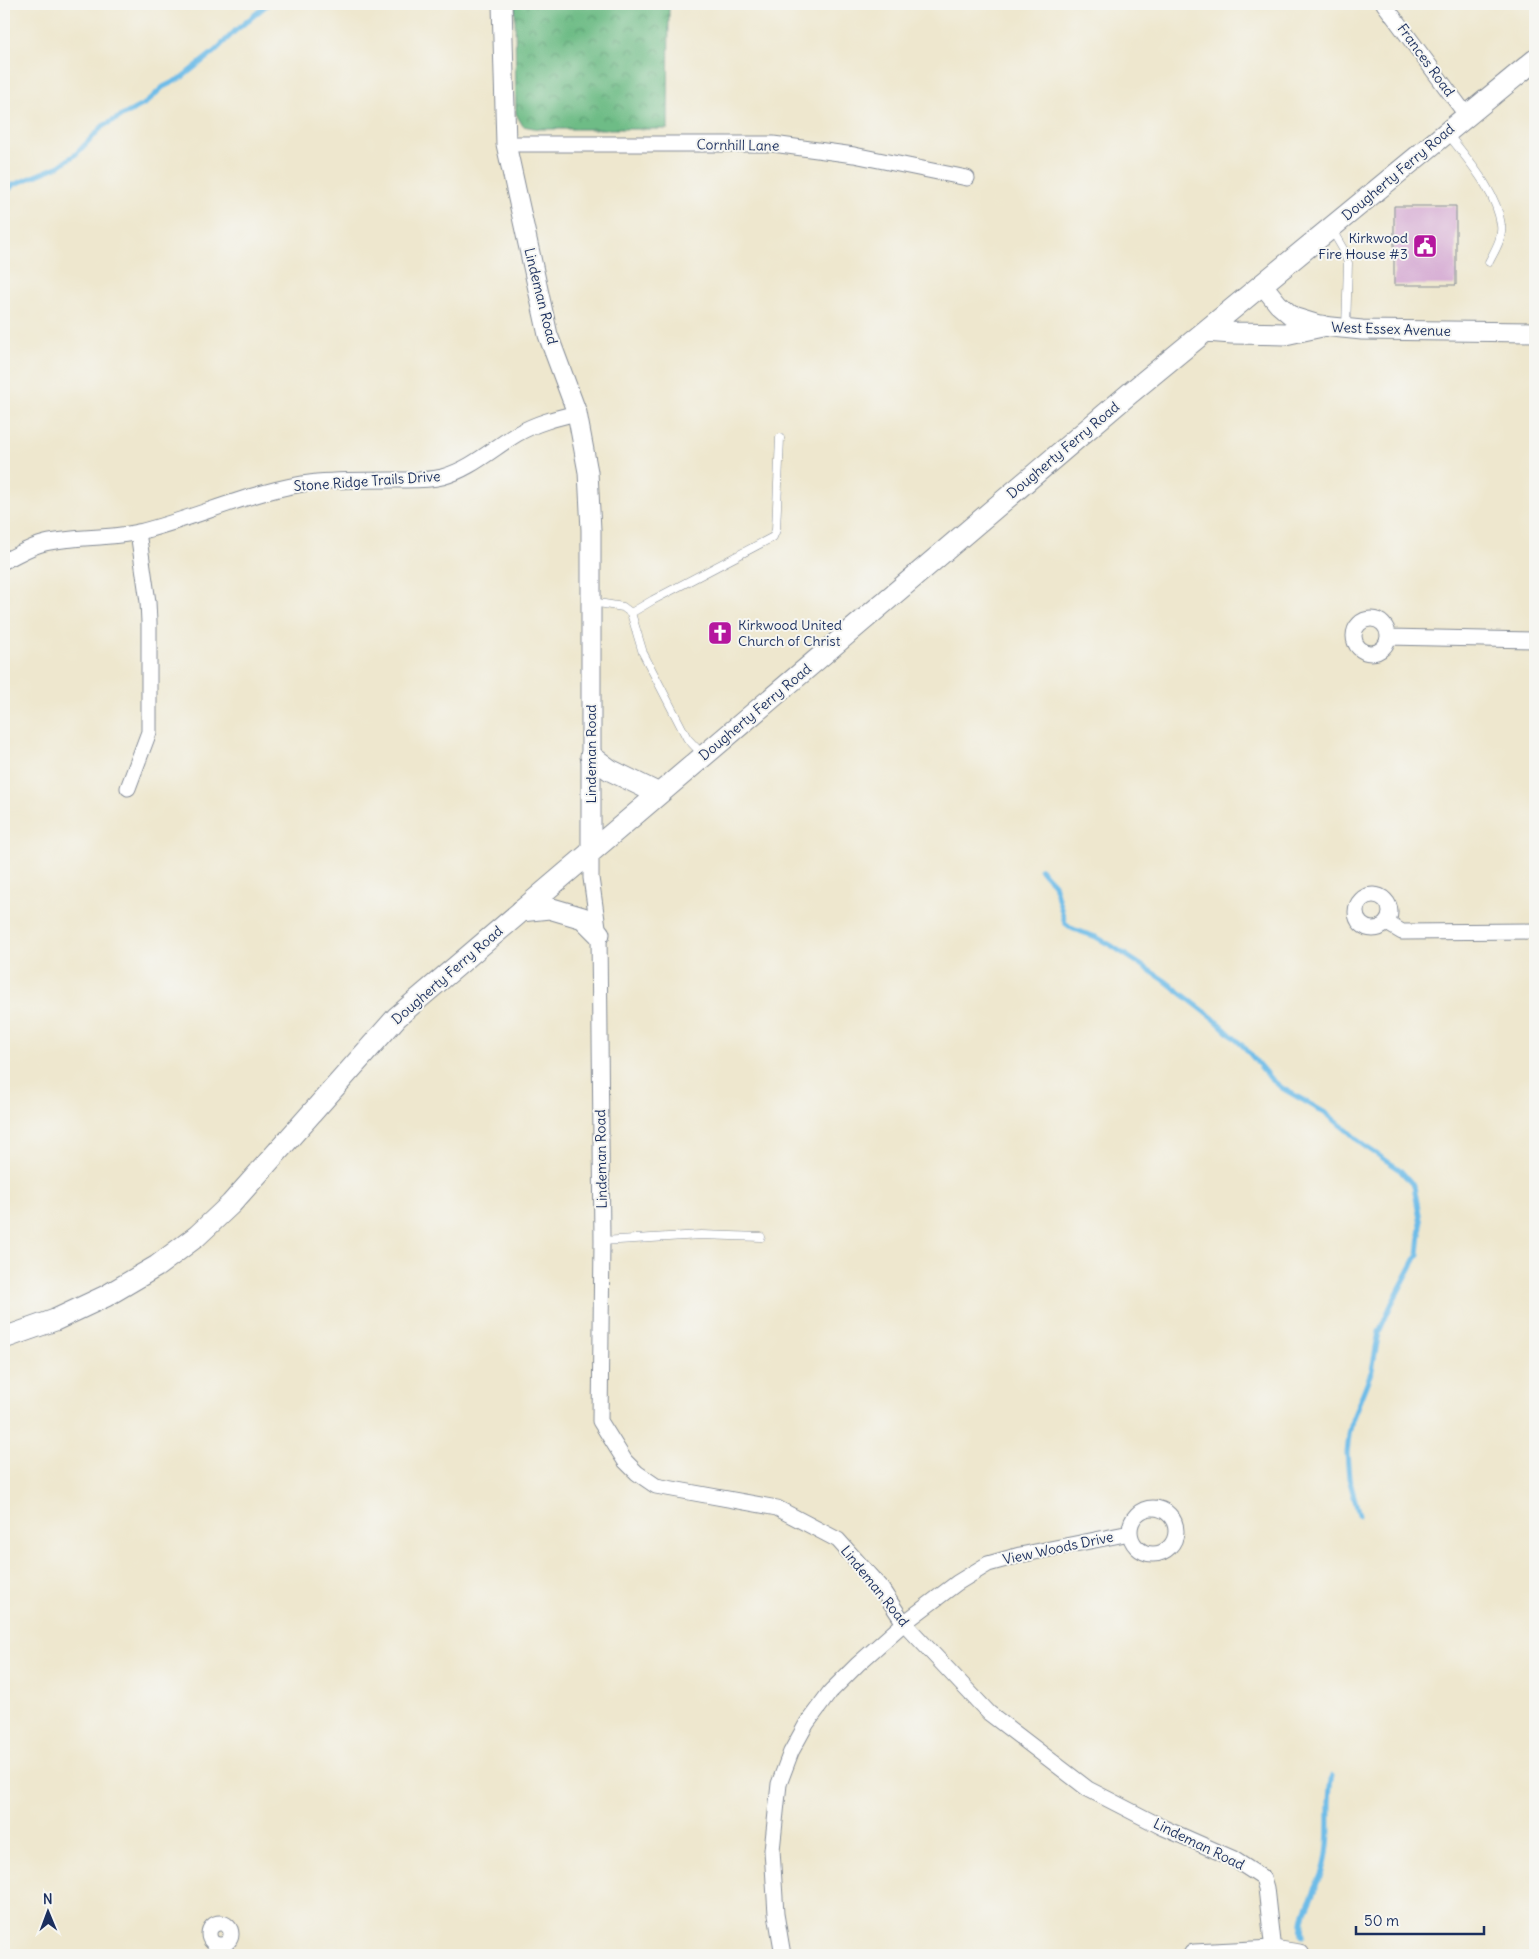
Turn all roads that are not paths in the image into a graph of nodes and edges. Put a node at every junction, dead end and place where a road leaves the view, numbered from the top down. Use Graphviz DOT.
graph roads {
  1 [pos="502,4"];
  2 [pos="1384,4"];
  3 [pos="1535,60"];
  4 [pos="1467,116"];
  5 [pos="1446,132"];
  6 [pos="506,144"];
  7 [pos="967,178"];
  8 [pos="1331,228"];
  9 [pos="1490,262"];
  10 [pos="1262,284"];
  11 [pos="1322,326"];
  12 [pos="1346,329"];
  13 [pos="1206,330"];
  14 [pos="1535,332"];
  15 [pos="577,413"];
  16 [pos="780,438"];
  17 [pos="138,532"];
  18 [pos="4,561"];
  19 [pos="591,602"];
  20 [pos="632,614"];
  21 [pos="1388,637"];
  22 [pos="1535,640"];
  23 [pos="591,756"];
  24 [pos="703,756"];
  25 [pos="128,788"];
  26 [pos="659,794"];
  27 [pos="591,851"];
  28 [pos="522,911"];
  29 [pos="1386,923"];
  30 [pos="1535,931"];
  31 [pos="599,934"];
  32 [pos="761,1237"];
  33 [pos="602,1241"];
  34 [pos="4,1338"];
  35 [pos="1130,1533"];
  36 [pos="904,1623"];
  37 [pos="1273,1951"];
  38 [pos="783,1955"];
  39 [pos="1194,1955"];
  40 [pos="1299,1955"];
  1 -- 6 [label="street, Lindeman Road"];
  2 -- 4 [label="street, Frances Road"];
  3 -- 4 [label="main road, Dougherty Ferry Road"];
  4 -- 5 [label="main road, Dougherty Ferry Road"];
  5 -- 8 [label="main road, Dougherty Ferry Road"];
  5 -- 9 [label="lane"];
  6 -- 7 [label="street, Cornhill Lane"];
  6 -- 15 [label="street, Lindeman Road"];
  8 -- 10 [label="main road, Dougherty Ferry Road"];
  8 -- 12 [label="lane"];
  10 -- 11 [label="street, West Essex Avenue"];
  10 -- 13 [label="main road, Dougherty Ferry Road"];
  11 -- 12 [label="street, West Essex Avenue"];
  11 -- 13 [label="main road"];
  12 -- 14 [label="street, West Essex Avenue"];
  13 -- 24 [label="main road, Dougherty Ferry Road"];
  15 -- 17 [label="street, Stone Ridge Trails Drive"];
  15 -- 19 [label="street, Lindeman Road"];
  16 -- 20 [label="lane"];
  17 -- 18 [label="street, Stone Ridge Trails Drive"];
  17 -- 25 [label="street"];
  19 -- 20 [label="lane"];
  19 -- 23 [label="street, Lindeman Road"];
  20 -- 24 [label="lane"];
  21 -- 22 [label="street"];
  23 -- 26 [label="main road"];
  23 -- 27 [label="street, Lindeman Road"];
  24 -- 26 [label="main road, Dougherty Ferry Road"];
  26 -- 27 [label="main road, Dougherty Ferry Road"];
  27 -- 28 [label="main road, Dougherty Ferry Road"];
  27 -- 31 [label="street, Lindeman Road"];
  28 -- 31 [label="main road"];
  28 -- 34 [label="main road, Dougherty Ferry Road"];
  29 -- 30 [label="street"];
  31 -- 33 [label="street, Lindeman Road"];
  32 -- 33 [label="lane"];
  33 -- 36 [label="street, Lindeman Road"];
  35 -- 36 [label="street, View Woods Drive"];
  36 -- 37 [label="street, Lindeman Road"];
  36 -- 38 [label="street, View Woods Drive"];
  37 -- 39 [label="main road"];
  37 -- 40 [label="main road"];
}
